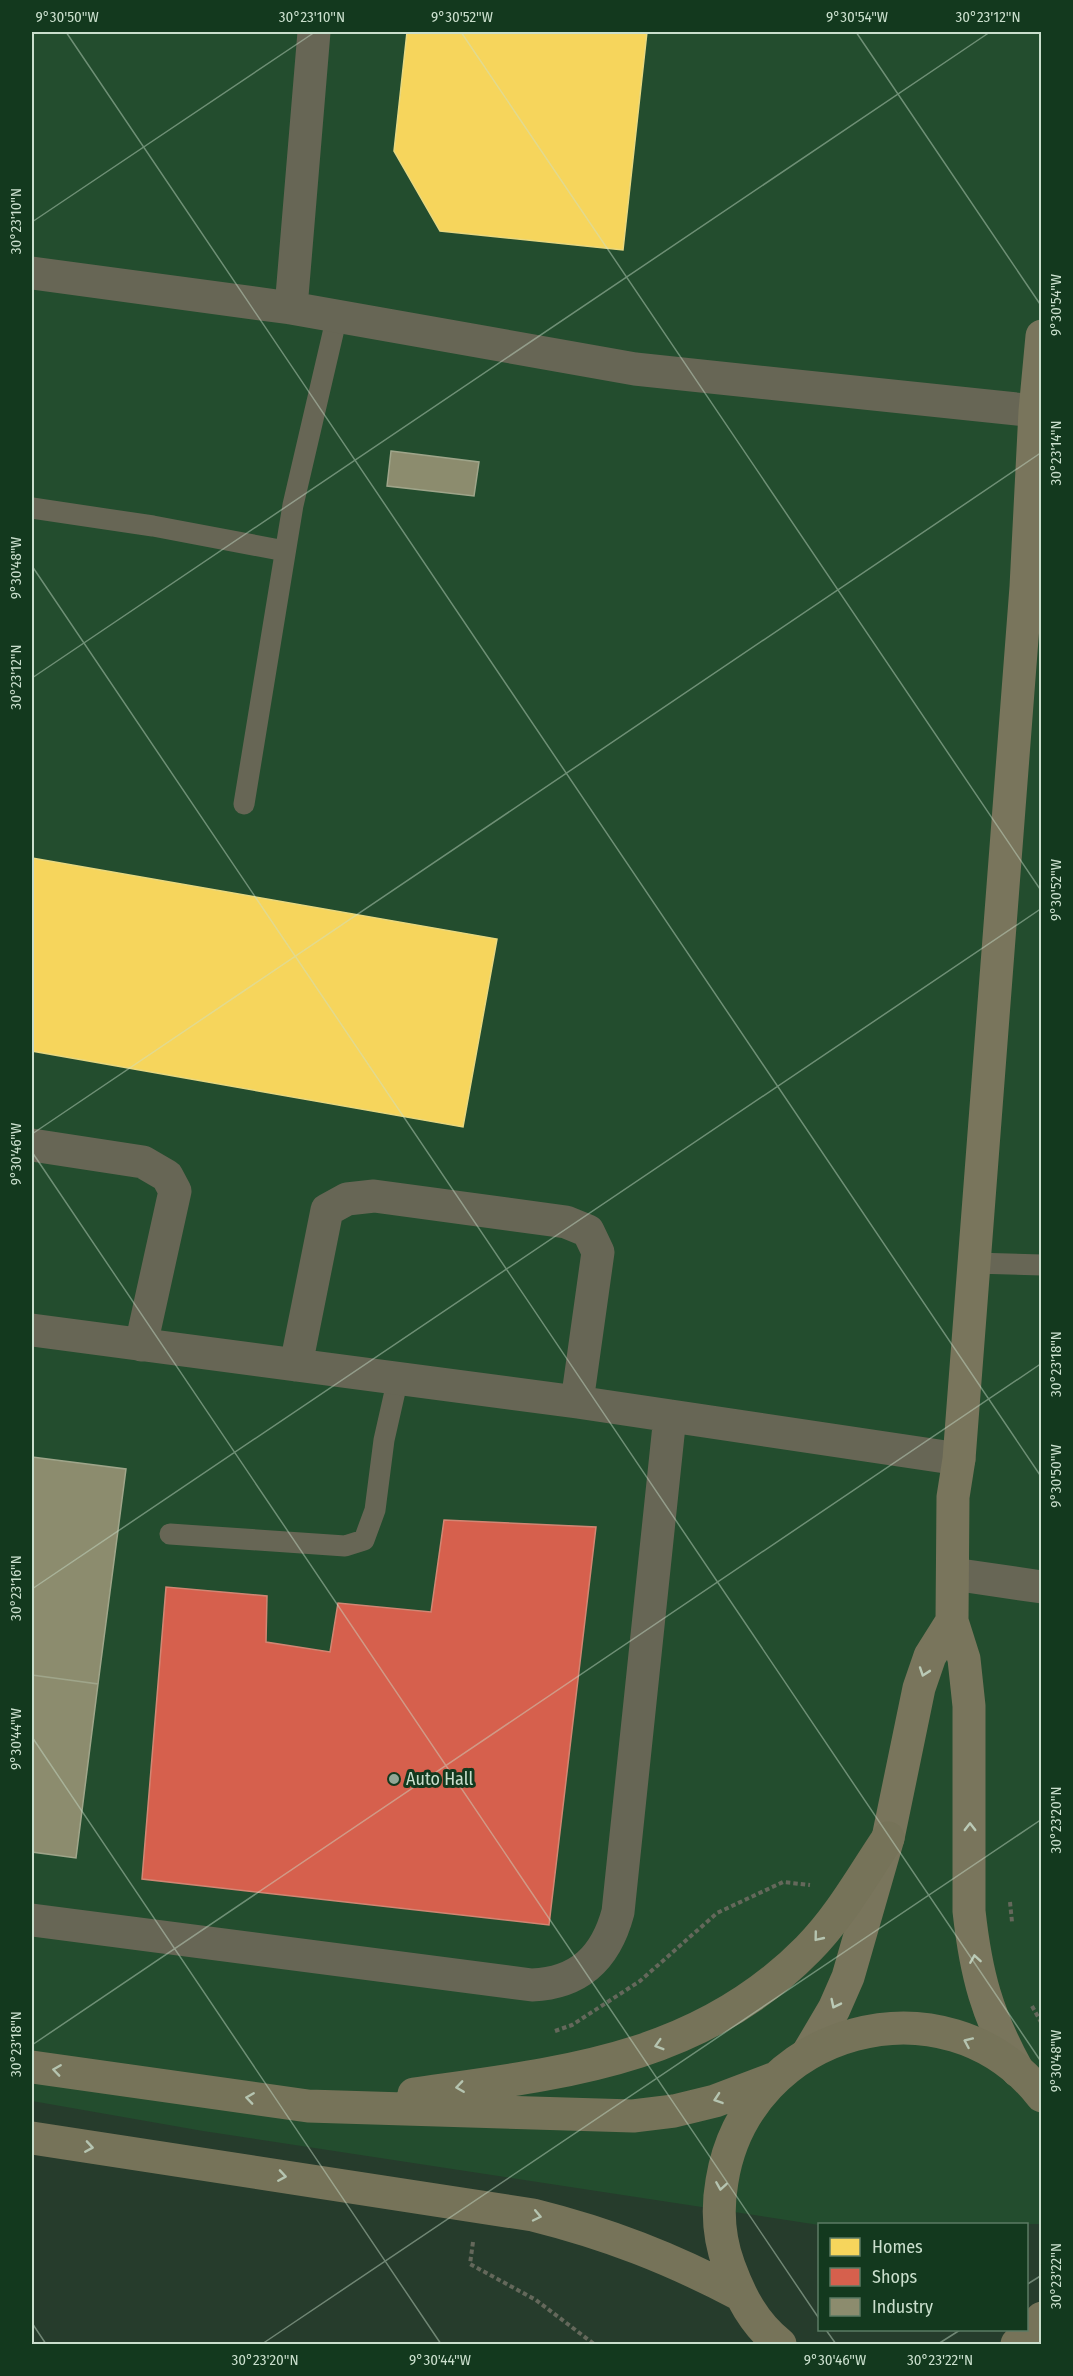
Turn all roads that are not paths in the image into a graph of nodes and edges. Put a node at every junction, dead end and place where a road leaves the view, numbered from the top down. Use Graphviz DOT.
graph roads {
  1 [pos="314,32"];
  2 [pos="32,273"];
  3 [pos="291,308"];
  4 [pos="337,316"];
  5 [pos="1041,336"];
  6 [pos="1035,411"];
  7 [pos="32,508"];
  8 [pos="285,550"];
  9 [pos="244,804"];
  10 [pos="32,1145"];
  11 [pos="974,1263"];
  12 [pos="1041,1265"];
  13 [pos="32,1330"];
  14 [pos="141,1345"];
  15 [pos="296,1365"];
  16 [pos="398,1378"];
  17 [pos="577,1402"];
  18 [pos="670,1416"];
  19 [pos="959,1459"];
  20 [pos="170,1534"];
  21 [pos="953,1574"];
  22 [pos="1041,1587"];
  23 [pos="952,1621"];
  24 [pos="888,1838"];
  25 [pos="32,1920"];
  26 [pos="808,2053"];
  27 [pos="32,2067"];
  28 [pos="1018,2072"];
  29 [pos="773,2079"];
  30 [pos="1041,2096"];
  31 [pos="308,2106"];
  32 [pos="32,2138"];
  33 [pos="739,2294"];
  34 [pos="780,2344"];
  1 -- 3 [label="street"];
  2 -- 3 [label="street"];
  3 -- 4 [label="street"];
  4 -- 6 [label="street"];
  4 -- 8 [label="lane"];
  5 -- 6 [label="main road"];
  6 -- 11 [label="main road"];
  7 -- 8 [label="lane"];
  8 -- 9 [label="lane"];
  10 -- 14 [label="street"];
  11 -- 12 [label="lane"];
  11 -- 19 [label="main road"];
  13 -- 14 [label="street"];
  14 -- 15 [label="street"];
  15 -- 16 [label="street"];
  15 -- 17 [label="street"];
  16 -- 17 [label="street"];
  16 -- 20 [label="lane"];
  17 -- 18 [label="street"];
  18 -- 19 [label="street"];
  18 -- 25 [label="street"];
  19 -- 21 [label="main road"];
  21 -- 22 [label="street"];
  21 -- 23 [label="main road"];
  23 -- 24 [label="main road, one-way"];
  28 -- 23 [label="main road, one-way"];
  24 -- 26 [label="main road, one-way"];
  24 -- 31 [label="highway, one-way"];
  28 -- 26 [label="highway, one-way"];
  26 -- 29 [label="highway"];
  31 -- 27 [label="highway, one-way"];
  28 -- 30 [label="highway"];
  29 -- 31 [label="highway, one-way"];
  29 -- 33 [label="highway, one-way"];
  32 -- 33 [label="highway, one-way"];
  33 -- 34 [label="highway"];
}
